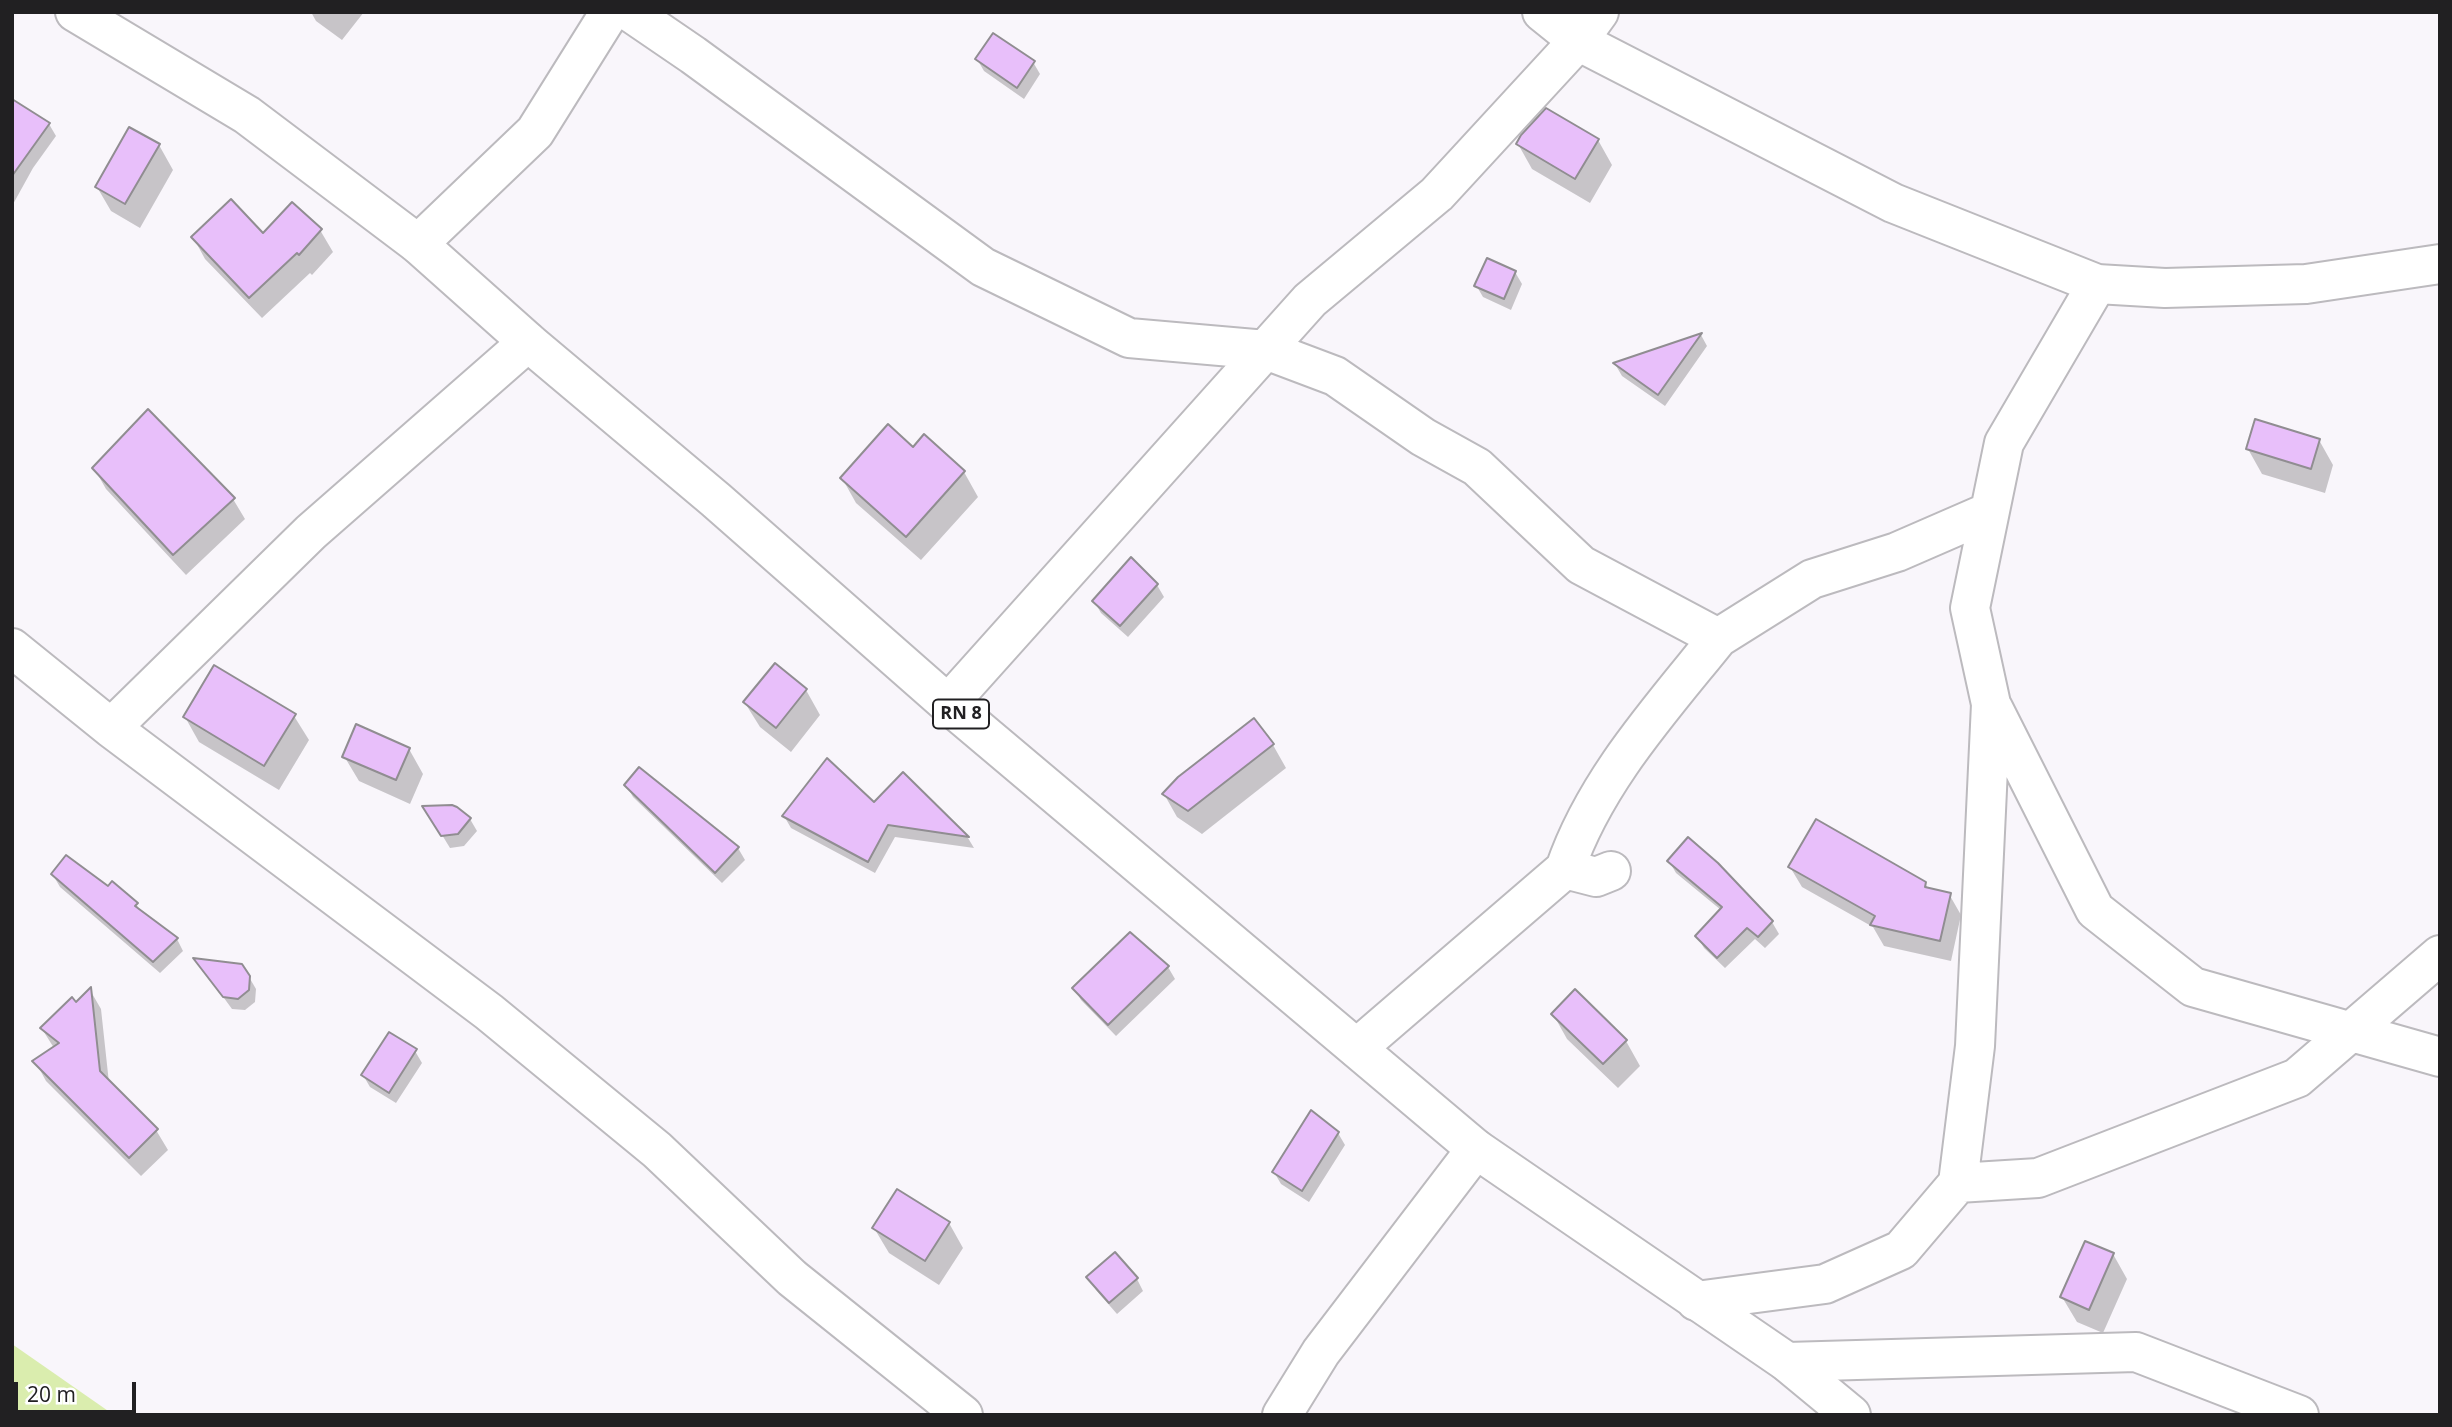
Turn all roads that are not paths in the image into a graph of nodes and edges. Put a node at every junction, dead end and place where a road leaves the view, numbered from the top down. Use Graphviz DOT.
graph roads {
  1 [pos="75,12"];
  2 [pos="610,12"];
  3 [pos="631,12"];
  4 [pos="1542,12"];
  5 [pos="1588,27"];
  6 [pos="418,244"];
  7 [pos="2440,264"];
  8 [pos="2097,284"];
  9 [pos="528,342"];
  10 [pos="1266,350"];
  11 [pos="1989,512"];
  12 [pos="1718,638"];
  13 [pos="12,648"];
  14 [pos="948,704"];
  15 [pos="1991,704"];
  16 [pos="111,729"];
  17 [pos="1565,869"];
  18 [pos="1611,871"];
  19 [pos="2440,955"];
  20 [pos="2351,1031"];
  21 [pos="1357,1048"];
  22 [pos="2440,1057"];
  23 [pos="1476,1150"];
  24 [pos="1958,1182"];
  25 [pos="1696,1301"];
  26 [pos="1787,1362"];
  27 [pos="963,1415"];
  28 [pos="1282,1415"];
  29 [pos="1851,1415"];
  30 [pos="2299,1415"];
  1 -- 6 [label="street, RN 8"];
  2 -- 6 [label="street"];
  3 -- 10 [label="street"];
  4 -- 5 [label="street"];
  5 -- 8 [label="street"];
  5 -- 10 [label="street"];
  6 -- 9 [label="street, RN 8"];
  7 -- 8 [label="street"];
  8 -- 11 [label="street"];
  9 -- 14 [label="street, RN 8"];
  9 -- 16 [label="street"];
  10 -- 12 [label="street"];
  10 -- 14 [label="street"];
  11 -- 12 [label="street"];
  11 -- 15 [label="street"];
  12 -- 17 [label="street"];
  13 -- 16 [label="street"];
  14 -- 21 [label="street, RN 8"];
  15 -- 20 [label="street"];
  15 -- 24 [label="street"];
  16 -- 27 [label="street"];
  17 -- 18 [label="street"];
  17 -- 21 [label="street"];
  19 -- 20 [label="street"];
  20 -- 22 [label="street"];
  20 -- 24 [label="street"];
  21 -- 23 [label="street, RN 8"];
  23 -- 25 [label="street, RN 8"];
  23 -- 28 [label="street"];
  24 -- 25 [label="street"];
  25 -- 26 [label="street, RN 8"];
  26 -- 29 [label="street, RN 8"];
  26 -- 30 [label="street"];
}
